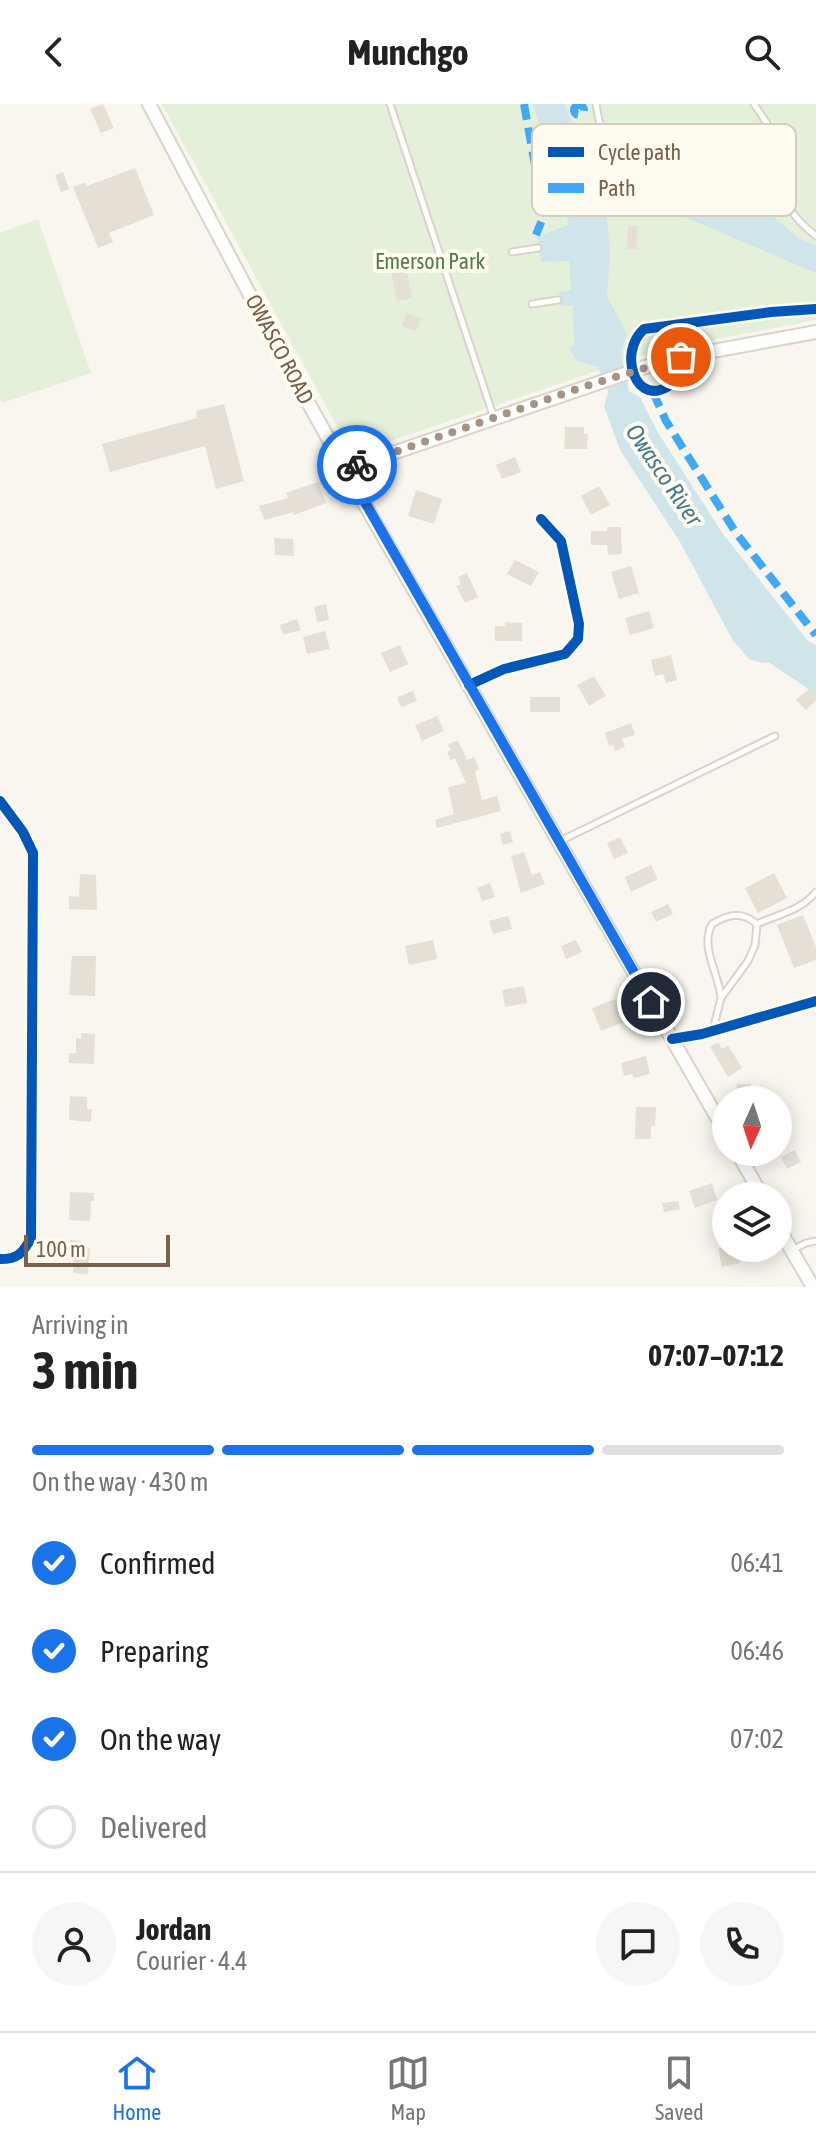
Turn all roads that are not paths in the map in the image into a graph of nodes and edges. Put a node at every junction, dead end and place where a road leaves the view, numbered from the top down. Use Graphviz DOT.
graph roads {
  1 [pos="149,104"];
  2 [pos="390,104"];
  3 [pos="596,104"];
  4 [pos="754,104"];
  5 [pos="600,124"];
  6 [pos="766,124"];
  7 [pos="794,216"];
  8 [pos="816,236"];
  9 [pos="538,248"];
  10 [pos="512,252"];
  11 [pos="558,300"];
  12 [pos="532,304"];
  13 [pos="816,332"];
  14 [pos="494,418"];
  15 [pos="346,469"];
  16 [pos="541,519"];
  17 [pos="469,685"];
  18 [pos="775,736"];
  19 [pos="0,801"];
  20 [pos="559,841"];
  21 [pos="816,892"];
  22 [pos="757,924"];
  23 [pos="721,998"];
  24 [pos="816,1001"];
  25 [pos="713,1030"];
  26 [pos="672,1039"];
  27 [pos="712,1109"];
  28 [pos="816,1241"];
  29 [pos="792,1250"];
  30 [pos="0,1259"];
  31 [pos="813,1287"];
  1 -- 15 [label="main road, OWASCO ROAD"];
  2 -- 14 [label="lane"];
  3 -- 5 [label="lane"];
  4 -- 6 [label="lane"];
  7 -- 8 [label="lane"];
  9 -- 10 [label="lane"];
  11 -- 12 [label="lane"];
  13 -- 14 [label="main road"];
  14 -- 15 [label="main road"];
  15 -- 17 [label="main road, OWASCO ROAD"];
  16 -- 17 [label="street"];
  17 -- 20 [label="main road, OWASCO ROAD"];
  18 -- 20 [label="lane"];
  19 -- 30 [label="street"];
  20 -- 26 [label="main road, OWASCO ROAD"];
  21 -- 22 [label="lane"];
  22 -- 23 [label="lane"];
  22 -- 23 [label="lane"];
  23 -- 25 [label="lane"];
  24 -- 25 [label="street"];
  25 -- 26 [label="street"];
  26 -- 27 [label="main road, OWASCO ROAD"];
  28 -- 29 [label="lane"];
  29 -- 31 [label="main road"];
}
